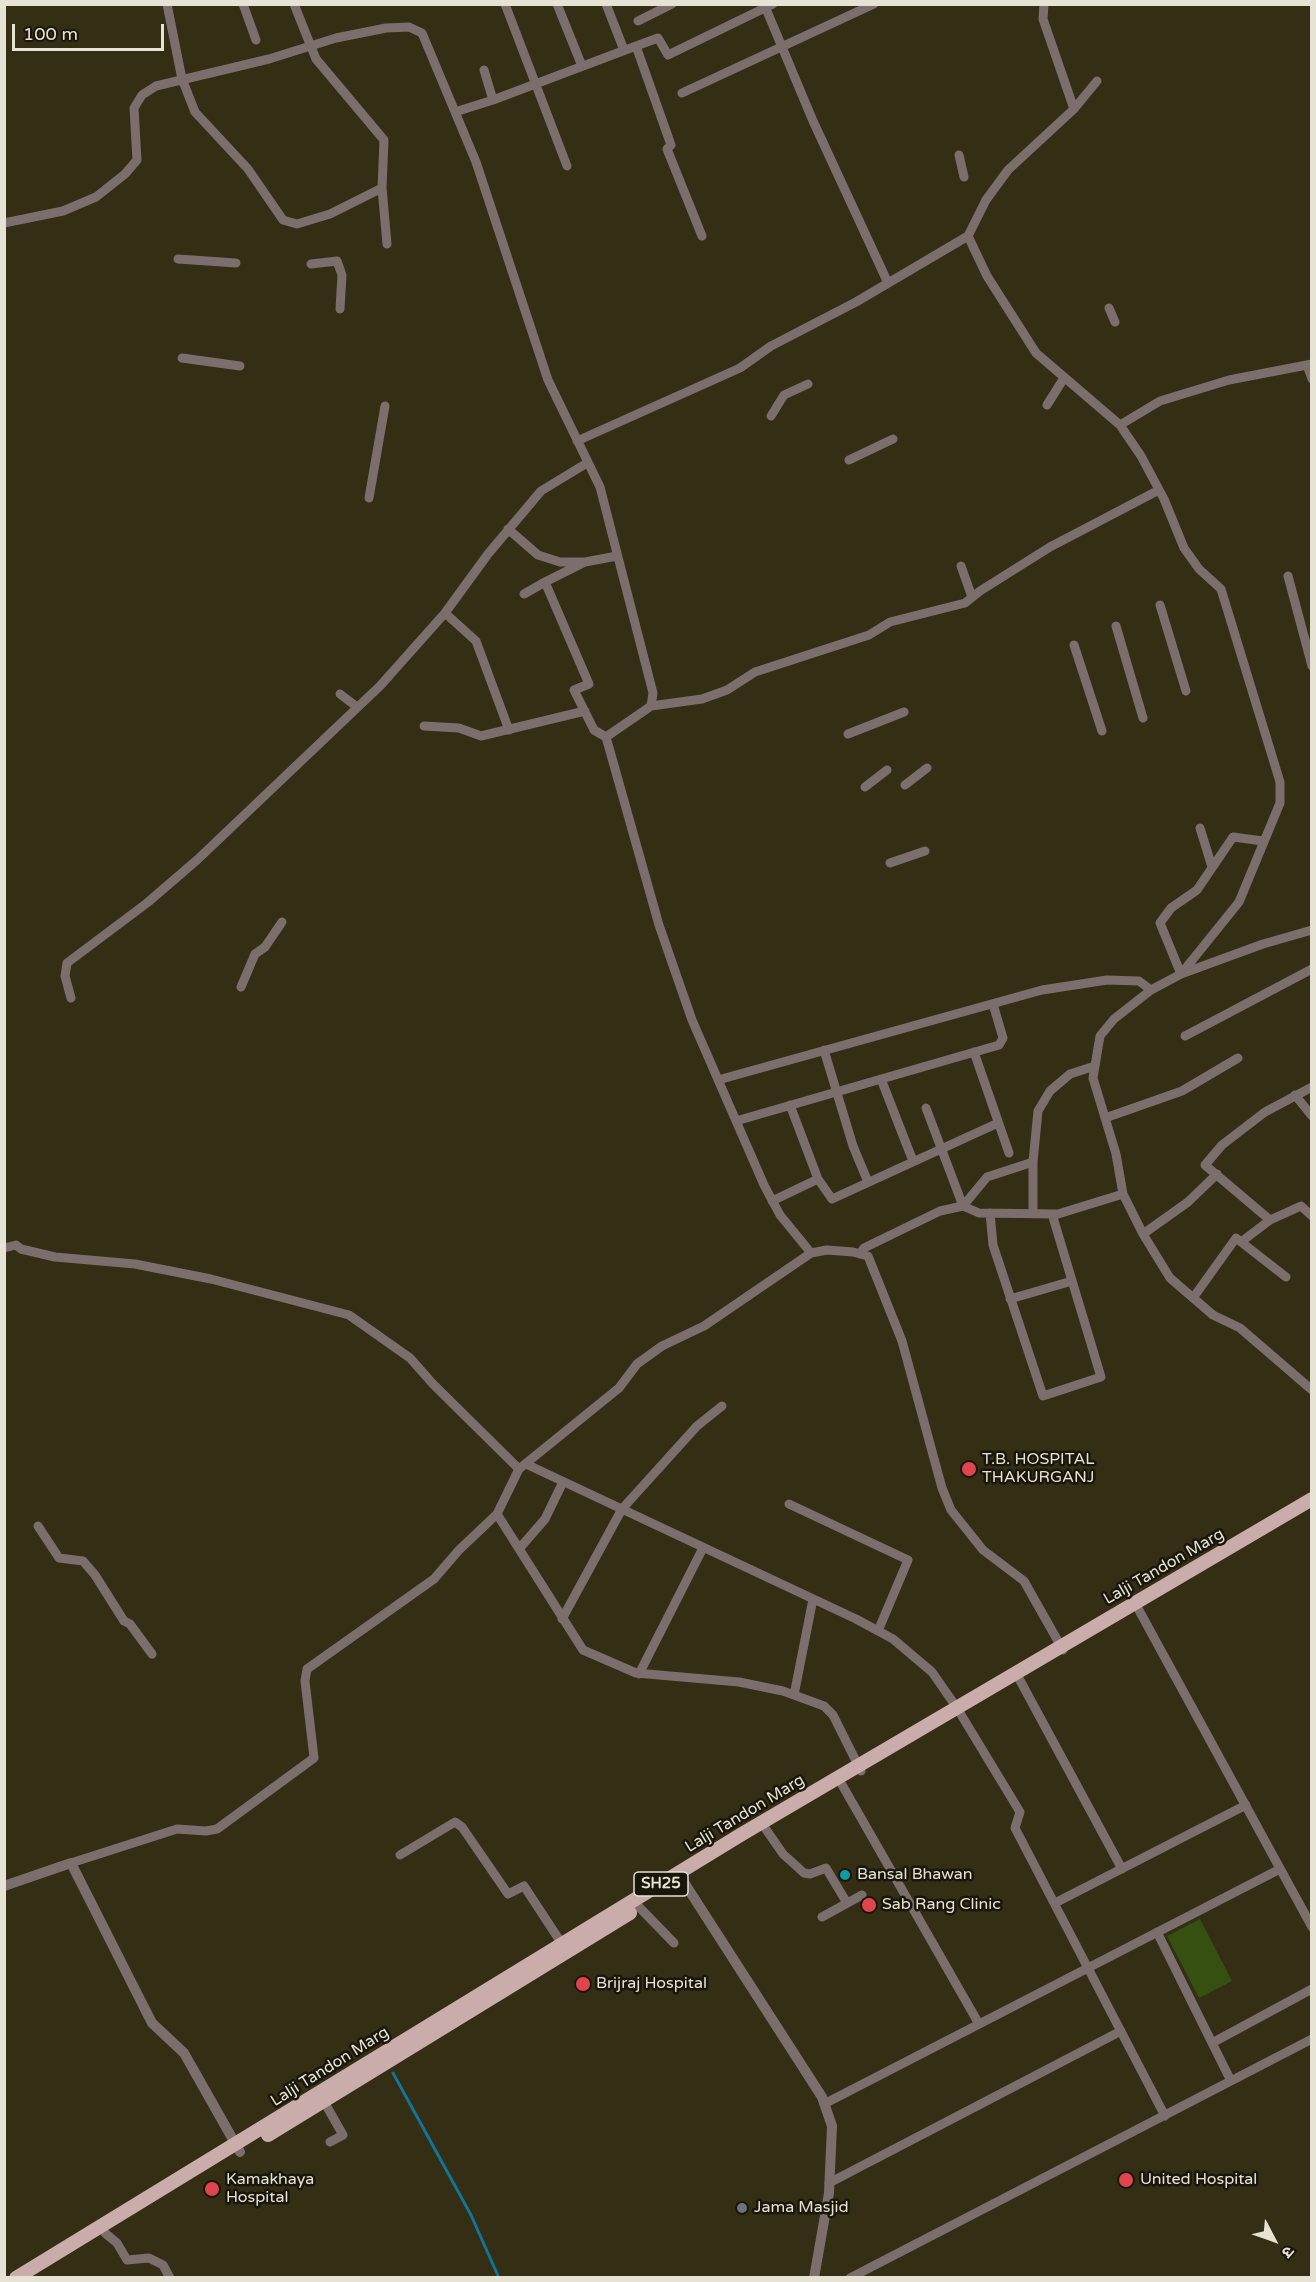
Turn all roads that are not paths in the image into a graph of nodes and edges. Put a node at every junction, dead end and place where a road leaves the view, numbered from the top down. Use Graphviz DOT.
graph roads {
  1 [pos="167,4"];
  2 [pos="243,4"];
  3 [pos="294,4"];
  4 [pos="505,4"];
  5 [pos="557,4"];
  6 [pos="606,4"];
  7 [pos="672,4"];
  8 [pos="874,4"];
  9 [pos="1044,4"];
  10 [pos="767,6"];
  11 [pos="638,21"];
  12 [pos="256,40"];
  13 [pos="312,46"];
  14 [pos="636,46"];
  15 [pos="781,47"];
  16 [pos="624,50"];
  17 [pos="582,66"];
  18 [pos="484,70"];
  19 [pos="182,79"];
  20 [pos="1097,81"];
  21 [pos="535,84"];
  22 [pos="682,93"];
  23 [pos="493,100"];
  24 [pos="1074,109"];
  25 [pos="454,112"];
  26 [pos="959,155"];
  27 [pos="567,166"];
  28 [pos="964,177"];
  29 [pos="382,188"];
  30 [pos="4,223"];
  31 [pos="702,236"];
  32 [pos="968,236"];
  33 [pos="387,244"];
  34 [pos="178,259"];
  35 [pos="236,263"];
  36 [pos="311,264"];
  37 [pos="888,284"];
  38 [pos="1109,308"];
  39 [pos="340,309"];
  40 [pos="1115,322"];
  41 [pos="182,358"];
  42 [pos="1309,365"];
  43 [pos="240,366"];
  44 [pos="1064,378"];
  45 [pos="1311,379"];
  46 [pos="808,384"];
  47 [pos="1047,405"];
  48 [pos="385,406"];
  49 [pos="771,416"];
  50 [pos="1120,425"];
  51 [pos="893,439"];
  52 [pos="577,441"];
  53 [pos="849,460"];
  54 [pos="587,463"];
  55 [pos="1159,490"];
  56 [pos="369,498"];
  57 [pos="508,529"];
  58 [pos="617,555"];
  59 [pos="585,562"];
  60 [pos="961,566"];
  61 [pos="1288,576"];
  62 [pos="545,582"];
  63 [pos="524,594"];
  64 [pos="972,597"];
  65 [pos="1160,605"];
  66 [pos="445,613"];
  67 [pos="1116,626"];
  68 [pos="1074,645"];
  69 [pos="1311,666"];
  70 [pos="1186,692"];
  71 [pos="653,693"];
  72 [pos="340,694"];
  73 [pos="665,704"];
  74 [pos="651,706"];
  75 [pos="357,707"];
  76 [pos="585,711"];
  77 [pos="904,712"];
  78 [pos="1143,718"];
  79 [pos="424,726"];
  80 [pos="509,730"];
  81 [pos="1102,731"];
  82 [pos="848,734"];
  83 [pos="606,737"];
  84 [pos="927,768"];
  85 [pos="887,770"];
  86 [pos="904,785"];
  87 [pos="865,787"];
  88 [pos="1200,828"];
  89 [pos="1263,840"];
  90 [pos="925,851"];
  91 [pos="890,863"];
  92 [pos="1212,867"];
  93 [pos="282,922"];
  94 [pos="1311,930"];
  95 [pos="1311,969"];
  96 [pos="1182,974"];
  97 [pos="241,987"];
  98 [pos="1151,990"];
  99 [pos="71,999"];
  100 [pos="993,1004"];
  101 [pos="1185,1036"];
  102 [pos="824,1050"];
  103 [pos="974,1052"];
  104 [pos="1238,1058"];
  105 [pos="1095,1066"];
  106 [pos="881,1079"];
  107 [pos="718,1080"];
  108 [pos="1311,1087"];
  109 [pos="836,1092"];
  110 [pos="1295,1095"];
  111 [pos="790,1106"];
  112 [pos="926,1108"];
  113 [pos="1311,1116"];
  114 [pos="1105,1118"];
  115 [pos="735,1121"];
  116 [pos="998,1123"];
  117 [pos="941,1148"];
  118 [pos="1009,1153"];
  119 [pos="913,1161"];
  120 [pos="1033,1162"];
  121 [pos="1216,1174"];
  122 [pos="818,1179"];
  123 [pos="868,1182"];
  124 [pos="1123,1194"];
  125 [pos="772,1201"];
  126 [pos="963,1206"];
  127 [pos="1033,1212"];
  128 [pos="990,1213"];
  129 [pos="1052,1214"];
  130 [pos="1311,1216"];
  131 [pos="1270,1220"];
  132 [pos="1143,1234"];
  133 [pos="1241,1242"];
  134 [pos="4,1248"];
  135 [pos="811,1253"];
  136 [pos="860,1254"];
  137 [pos="1286,1277"];
  138 [pos="1072,1281"];
  139 [pos="1193,1298"];
  140 [pos="1010,1299"];
  141 [pos="1311,1390"];
  142 [pos="722,1406"];
  143 [pos="522,1467"];
  144 [pos="563,1482"];
  145 [pos="1311,1499"];
  146 [pos="789,1504"];
  147 [pos="1311,1506"];
  148 [pos="621,1509"];
  149 [pos="497,1514"];
  150 [pos="38,1526"];
  151 [pos="1243,1543"];
  152 [pos="703,1548"];
  153 [pos="519,1549"];
  154 [pos="813,1599"];
  155 [pos="1137,1605"];
  156 [pos="562,1619"];
  157 [pos="878,1630"];
  158 [pos="1063,1649"];
  159 [pos="152,1654"];
  160 [pos="639,1674"];
  161 [pos="1017,1676"];
  162 [pos="794,1695"];
  163 [pos="959,1710"];
  164 [pos="860,1768"];
  165 [pos="841,1783"];
  166 [pos="1246,1805"];
  167 [pos="765,1828"];
  168 [pos="400,1855"];
  169 [pos="71,1863"];
  170 [pos="1122,1869"];
  171 [pos="1280,1869"];
  172 [pos="680,1876"];
  173 [pos="4,1886"];
  174 [pos="862,1895"];
  175 [pos="847,1903"];
  176 [pos="1055,1904"];
  177 [pos="639,1907"];
  178 [pos="822,1917"];
  179 [pos="1311,1927"];
  180 [pos="1157,1932"];
  181 [pos="674,1943"];
  182 [pos="562,1944"];
  183 [pos="1088,1968"];
  184 [pos="1311,1989"];
  185 [pos="473,2004"];
  186 [pos="979,2024"];
  187 [pos="1121,2031"];
  188 [pos="1311,2039"];
  189 [pos="1212,2043"];
  190 [pos="1231,2081"];
  191 [pos="322,2098"];
  192 [pos="824,2103"];
  193 [pos="1165,2116"];
  194 [pos="330,2142"];
  195 [pos="238,2148"];
  196 [pos="829,2182"];
  197 [pos="105,2233"];
  198 [pos="16,2277"];
  199 [pos="30,2277"];
  200 [pos="170,2277"];
  201 [pos="814,2277"];
  202 [pos="850,2277"];
  1 -- 19 [label="street"];
  2 -- 12 [label="street"];
  3 -- 13 [label="street"];
  4 -- 21 [label="street"];
  5 -- 17 [label="street"];
  6 -- 16 [label="street"];
  7 -- 11 [label="street"];
  8 -- 15 [label="street"];
  9 -- 24 [label="street"];
  10 -- 14 [label="street"];
  10 -- 15 [label="street"];
  13 -- 19 [label="street"];
  13 -- 25 [label="street"];
  13 -- 29 [label="street"];
  14 -- 16 [label="street"];
  14 -- 31 [label="street"];
  15 -- 22 [label="street"];
  15 -- 37 [label="street"];
  16 -- 17 [label="street"];
  17 -- 21 [label="street"];
  18 -- 23 [label="street"];
  19 -- 29 [label="street"];
  19 -- 30 [label="street"];
  20 -- 24 [label="street"];
  21 -- 23 [label="street"];
  21 -- 27 [label="street"];
  23 -- 25 [label="street"];
  24 -- 32 [label="street"];
  25 -- 52 [label="street"];
  26 -- 28 [label="street"];
  29 -- 33 [label="street"];
  32 -- 37 [label="street"];
  32 -- 44 [label="street"];
  34 -- 35 [label="street"];
  36 -- 39 [label="street"];
  37 -- 52 [label="street"];
  38 -- 40 [label="street"];
  41 -- 43 [label="street"];
  42 -- 45 [label="street"];
  42 -- 50 [label="street"];
  44 -- 47 [label="street"];
  44 -- 50 [label="street"];
  46 -- 49 [label="street"];
  48 -- 56 [label="street"];
  50 -- 55 [label="street"];
  51 -- 53 [label="street"];
  52 -- 54 [label="street"];
  54 -- 57 [label="street"];
  54 -- 58 [label="street"];
  55 -- 64 [label="street"];
  55 -- 89 [label="street"];
  57 -- 59 [label="street"];
  57 -- 66 [label="street"];
  58 -- 59 [label="street"];
  58 -- 71 [label="street"];
  59 -- 62 [label="street"];
  60 -- 64 [label="street"];
  61 -- 69 [label="street"];
  62 -- 63 [label="street"];
  62 -- 76 [label="street"];
  64 -- 73 [label="street"];
  65 -- 70 [label="street"];
  66 -- 75 [label="street"];
  66 -- 80 [label="street"];
  67 -- 78 [label="street"];
  68 -- 81 [label="street"];
  71 -- 73 [label="street"];
  71 -- 74 [label="street"];
  72 -- 75 [label="street"];
  73 -- 74 [label="street"];
  74 -- 83 [label="street"];
  75 -- 99 [label="street"];
  76 -- 80 [label="street"];
  76 -- 83 [label="street"];
  77 -- 82 [label="street"];
  79 -- 80 [label="street"];
  83 -- 107 [label="street"];
  84 -- 86 [label="street"];
  85 -- 87 [label="street"];
  88 -- 92 [label="street"];
  89 -- 92 [label="street"];
  89 -- 96 [label="street"];
  90 -- 91 [label="street"];
  92 -- 96 [label="street"];
  93 -- 97 [label="street"];
  94 -- 96 [label="street"];
  95 -- 101 [label="street"];
  96 -- 98 [label="street"];
  98 -- 100 [label="street"];
  98 -- 105 [label="street"];
  100 -- 102 [label="street"];
  100 -- 103 [label="street"];
  102 -- 107 [label="street"];
  102 -- 109 [label="street"];
  103 -- 106 [label="street"];
  103 -- 116 [label="street"];
  104 -- 114 [label="street"];
  105 -- 114 [label="street"];
  105 -- 120 [label="street"];
  106 -- 109 [label="street"];
  106 -- 119 [label="street"];
  107 -- 115 [label="street"];
  108 -- 110 [label="street"];
  109 -- 111 [label="street"];
  109 -- 123 [label="street"];
  110 -- 113 [label="street"];
  110 -- 121 [label="street"];
  111 -- 115 [label="street"];
  111 -- 122 [label="street"];
  112 -- 117 [label="street"];
  114 -- 124 [label="street"];
  115 -- 125 [label="street"];
  116 -- 117 [label="street"];
  116 -- 118 [label="street"];
  117 -- 119 [label="street"];
  117 -- 126 [label="street"];
  119 -- 123 [label="street"];
  120 -- 126 [label="street"];
  120 -- 127 [label="street"];
  121 -- 131 [label="street"];
  121 -- 132 [label="street"];
  122 -- 123 [label="street"];
  122 -- 125 [label="street"];
  124 -- 129 [label="street"];
  124 -- 132 [label="street"];
  125 -- 135 [label="street"];
  126 -- 128 [label="street"];
  126 -- 136 [label="street"];
  127 -- 128 [label="street"];
  127 -- 129 [label="street"];
  128 -- 140 [label="street"];
  129 -- 138 [label="street"];
  130 -- 131 [label="street"];
  131 -- 133 [label="street"];
  132 -- 139 [label="street"];
  133 -- 137 [label="street"];
  133 -- 139 [label="street"];
  134 -- 143 [label="street"];
  135 -- 136 [label="street"];
  135 -- 143 [label="street"];
  136 -- 158 [label="street"];
  138 -- 140 [label="street"];
  138 -- 140 [label="street"];
  139 -- 141 [label="street"];
  142 -- 148 [label="street"];
  143 -- 144 [label="street"];
  143 -- 149 [label="street"];
  144 -- 148 [label="street"];
  144 -- 153 [label="street"];
  145 -- 151 [label="main road, Lalji Tandon Marg / SH25"];
  146 -- 157 [label="street"];
  147 -- 151 [label="main road, Lalji Tandon Marg / SH25"];
  148 -- 152 [label="street"];
  148 -- 156 [label="street"];
  149 -- 153 [label="street"];
  149 -- 169 [label="street"];
  150 -- 159 [label="street"];
  151 -- 155 [label="main road, Lalji Tandon Marg / SH25"];
  152 -- 154 [label="street"];
  152 -- 160 [label="street"];
  153 -- 156 [label="street"];
  154 -- 157 [label="street"];
  154 -- 162 [label="street"];
  155 -- 158 [label="main road, Lalji Tandon Marg / SH25"];
  155 -- 166 [label="street"];
  156 -- 160 [label="street"];
  157 -- 163 [label="street"];
  158 -- 161 [label="main road, Lalji Tandon Marg / SH25"];
  160 -- 162 [label="street"];
  161 -- 163 [label="main road, Lalji Tandon Marg / SH25"];
  161 -- 170 [label="street"];
  162 -- 164 [label="street"];
  163 -- 164 [label="main road, Lalji Tandon Marg / SH25"];
  163 -- 176 [label="street"];
  164 -- 165 [label="main road, Lalji Tandon Marg / SH25"];
  164 -- 172 [label="main road, Lalji Tandon Marg / SH25"];
  165 -- 167 [label="main road, Lalji Tandon Marg / SH25"];
  165 -- 186 [label="street"];
  166 -- 170 [label="street"];
  166 -- 171 [label="street"];
  167 -- 172 [label="main road, Lalji Tandon Marg / SH25"];
  167 -- 175 [label="street"];
  168 -- 182 [label="street"];
  169 -- 173 [label="street"];
  169 -- 195 [label="street"];
  170 -- 176 [label="street"];
  171 -- 179 [label="street"];
  171 -- 180 [label="street"];
  172 -- 177 [label="main road, Lalji Tandon Marg / SH25"];
  172 -- 182 [label="main road, Lalji Tandon Marg / SH25"];
  172 -- 192 [label="street"];
  174 -- 175 [label="street"];
  175 -- 178 [label="street"];
  176 -- 183 [label="street"];
  177 -- 181 [label="street"];
  177 -- 185 [label="main road, Lalji Tandon Marg / SH25"];
  180 -- 183 [label="street"];
  180 -- 189 [label="street"];
  182 -- 185 [label="main road, Lalji Tandon Marg / SH25"];
  183 -- 186 [label="street"];
  183 -- 187 [label="street"];
  184 -- 189 [label="street"];
  185 -- 191 [label="main road, Lalji Tandon Marg / SH25"];
  186 -- 192 [label="street"];
  187 -- 193 [label="street"];
  187 -- 196 [label="street"];
  188 -- 190 [label="street"];
  189 -- 190 [label="street"];
  190 -- 193 [label="street"];
  191 -- 194 [label="street"];
  191 -- 195 [label="main road, Lalji Tandon Marg / SH25"];
  192 -- 196 [label="street"];
  193 -- 202 [label="street"];
  195 -- 197 [label="main road, Lalji Tandon Marg / SH25"];
  195 -- 198 [label="main road, Lalji Tandon Marg / SH25"];
  196 -- 201 [label="street"];
  197 -- 199 [label="main road, Lalji Tandon Marg / SH25"];
  197 -- 200 [label="street"];
}
